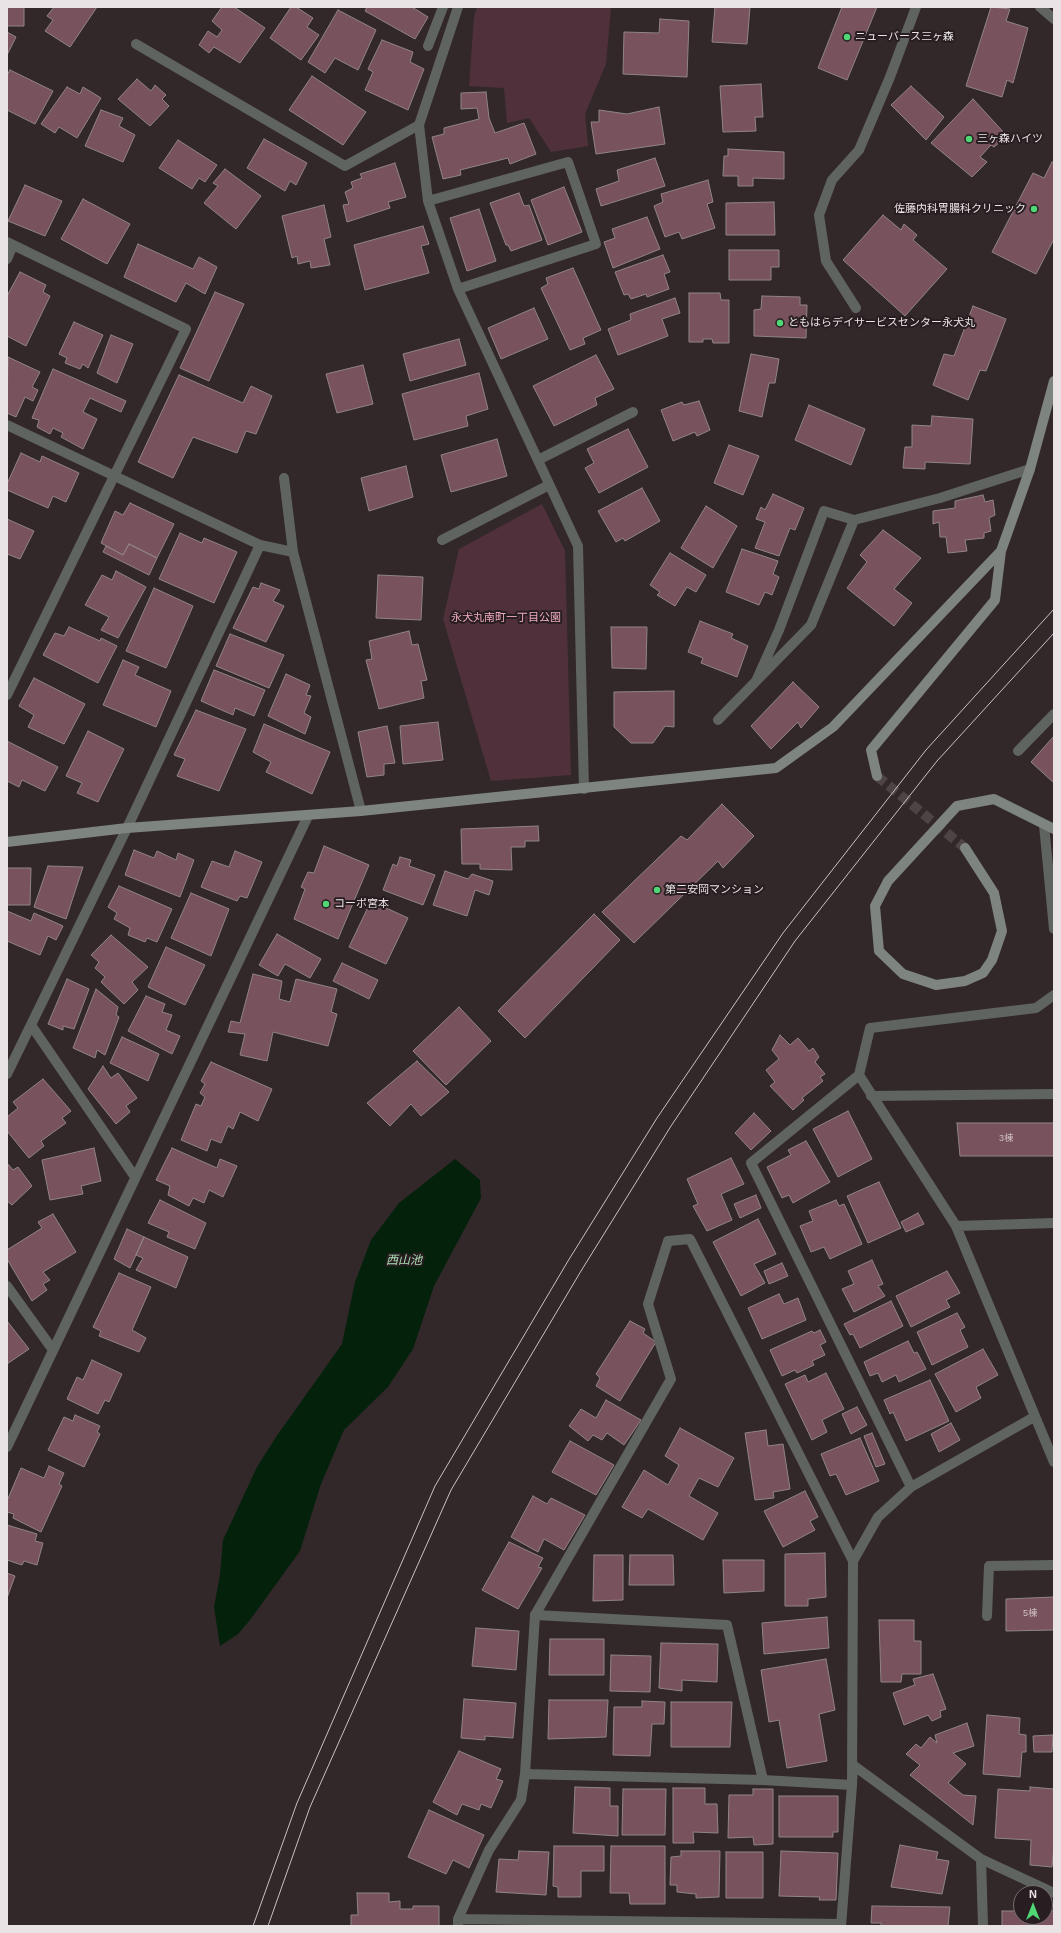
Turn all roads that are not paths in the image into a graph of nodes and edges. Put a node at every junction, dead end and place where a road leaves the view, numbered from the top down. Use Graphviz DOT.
graph roads {
  1 [pos="442,7"];
  2 [pos="458,7"];
  3 [pos="916,7"];
  4 [pos="1040,7"];
  5 [pos="1054,19"];
  6 [pos="136,44"];
  7 [pos="428,46"];
  8 [pos="419,126"];
  9 [pos="428,201"];
  10 [pos="10,243"];
  11 [pos="7,259"];
  12 [pos="458,289"];
  13 [pos="856,308"];
  14 [pos="1054,381"];
  15 [pos="633,412"];
  16 [pos="7,425"];
  17 [pos="538,460"];
  18 [pos="1030,469"];
  19 [pos="116,475"];
  20 [pos="284,478"];
  21 [pos="549,485"];
  22 [pos="854,520"];
  23 [pos="442,540"];
  24 [pos="260,545"];
  25 [pos="1001,551"];
  26 [pos="293,552"];
  27 [pos="757,679"];
  28 [pos="7,695"];
  29 [pos="1054,714"];
  30 [pos="718,720"];
  31 [pos="1018,751"];
  32 [pos="877,776"];
  33 [pos="584,789"];
  34 [pos="361,811"];
  35 [pos="308,816"];
  36 [pos="1044,825"];
  37 [pos="127,828"];
  38 [pos="1054,829"];
  39 [pos="7,842"];
  40 [pos="965,848"];
  41 [pos="1054,929"];
  42 [pos="1054,995"];
  43 [pos="31,1025"];
  44 [pos="7,1074"];
  45 [pos="859,1075"];
  46 [pos="1054,1094"];
  47 [pos="871,1096"];
  48 [pos="135,1177"];
  49 [pos="1054,1223"];
  50 [pos="956,1226"];
  51 [pos="7,1286"];
  52 [pos="53,1350"];
  53 [pos="1034,1417"];
  54 [pos="7,1447"];
  55 [pos="1054,1462"];
  56 [pos="911,1486"];
  57 [pos="853,1561"];
  58 [pos="1054,1565"];
  59 [pos="536,1615"];
  60 [pos="987,1616"];
  61 [pos="853,1765"];
  62 [pos="525,1774"];
  63 [pos="763,1780"];
  64 [pos="852,1785"];
  65 [pos="981,1859"];
  66 [pos="1054,1893"];
  67 [pos="458,1922"];
  68 [pos="841,1925"];
  69 [pos="982,1926"];
  1 -- 7 [label="street"];
  2 -- 8 [label="street"];
  3 -- 13 [label="street"];
  4 -- 5 [label="street"];
  6 -- 8 [label="street"];
  8 -- 9 [label="street"];
  9 -- 12 [label="street"];
  9 -- 12 [label="street"];
  10 -- 11 [label="street"];
  10 -- 19 [label="street"];
  12 -- 17 [label="street"];
  14 -- 18 [label="street"];
  15 -- 17 [label="street"];
  16 -- 19 [label="street"];
  17 -- 21 [label="street"];
  18 -- 22 [label="street"];
  18 -- 25 [label="street"];
  19 -- 24 [label="street"];
  19 -- 28 [label="street"];
  20 -- 26 [label="street"];
  21 -- 23 [label="street"];
  21 -- 33 [label="street"];
  22 -- 27 [label="street"];
  22 -- 27 [label="street"];
  24 -- 26 [label="street"];
  24 -- 37 [label="street"];
  25 -- 32 [label="street"];
  25 -- 33 [label="street"];
  26 -- 34 [label="street"];
  27 -- 30 [label="street"];
  29 -- 31 [label="street"];
  33 -- 34 [label="street"];
  34 -- 35 [label="street"];
  35 -- 37 [label="street"];
  35 -- 48 [label="street"];
  36 -- 38 [label="street"];
  36 -- 40 [label="street"];
  36 -- 41 [label="street"];
  37 -- 39 [label="street"];
  37 -- 43 [label="street"];
  42 -- 45 [label="street"];
  43 -- 44 [label="street"];
  43 -- 48 [label="street"];
  45 -- 47 [label="street"];
  45 -- 56 [label="street"];
  46 -- 47 [label="street"];
  47 -- 50 [label="street"];
  48 -- 52 [label="street"];
  49 -- 50 [label="street"];
  50 -- 53 [label="street"];
  51 -- 52 [label="street"];
  52 -- 54 [label="street"];
  53 -- 55 [label="street"];
  53 -- 56 [label="street"];
  56 -- 57 [label="street"];
  57 -- 59 [label="street"];
  57 -- 61 [label="street"];
  58 -- 60 [label="street"];
  59 -- 62 [label="street"];
  59 -- 63 [label="street"];
  61 -- 64 [label="street"];
  61 -- 65 [label="street"];
  62 -- 63 [label="street"];
  62 -- 67 [label="street"];
  63 -- 64 [label="street"];
  64 -- 68 [label="street"];
  65 -- 66 [label="street"];
  65 -- 69 [label="street"];
  67 -- 68 [label="street"];
}
